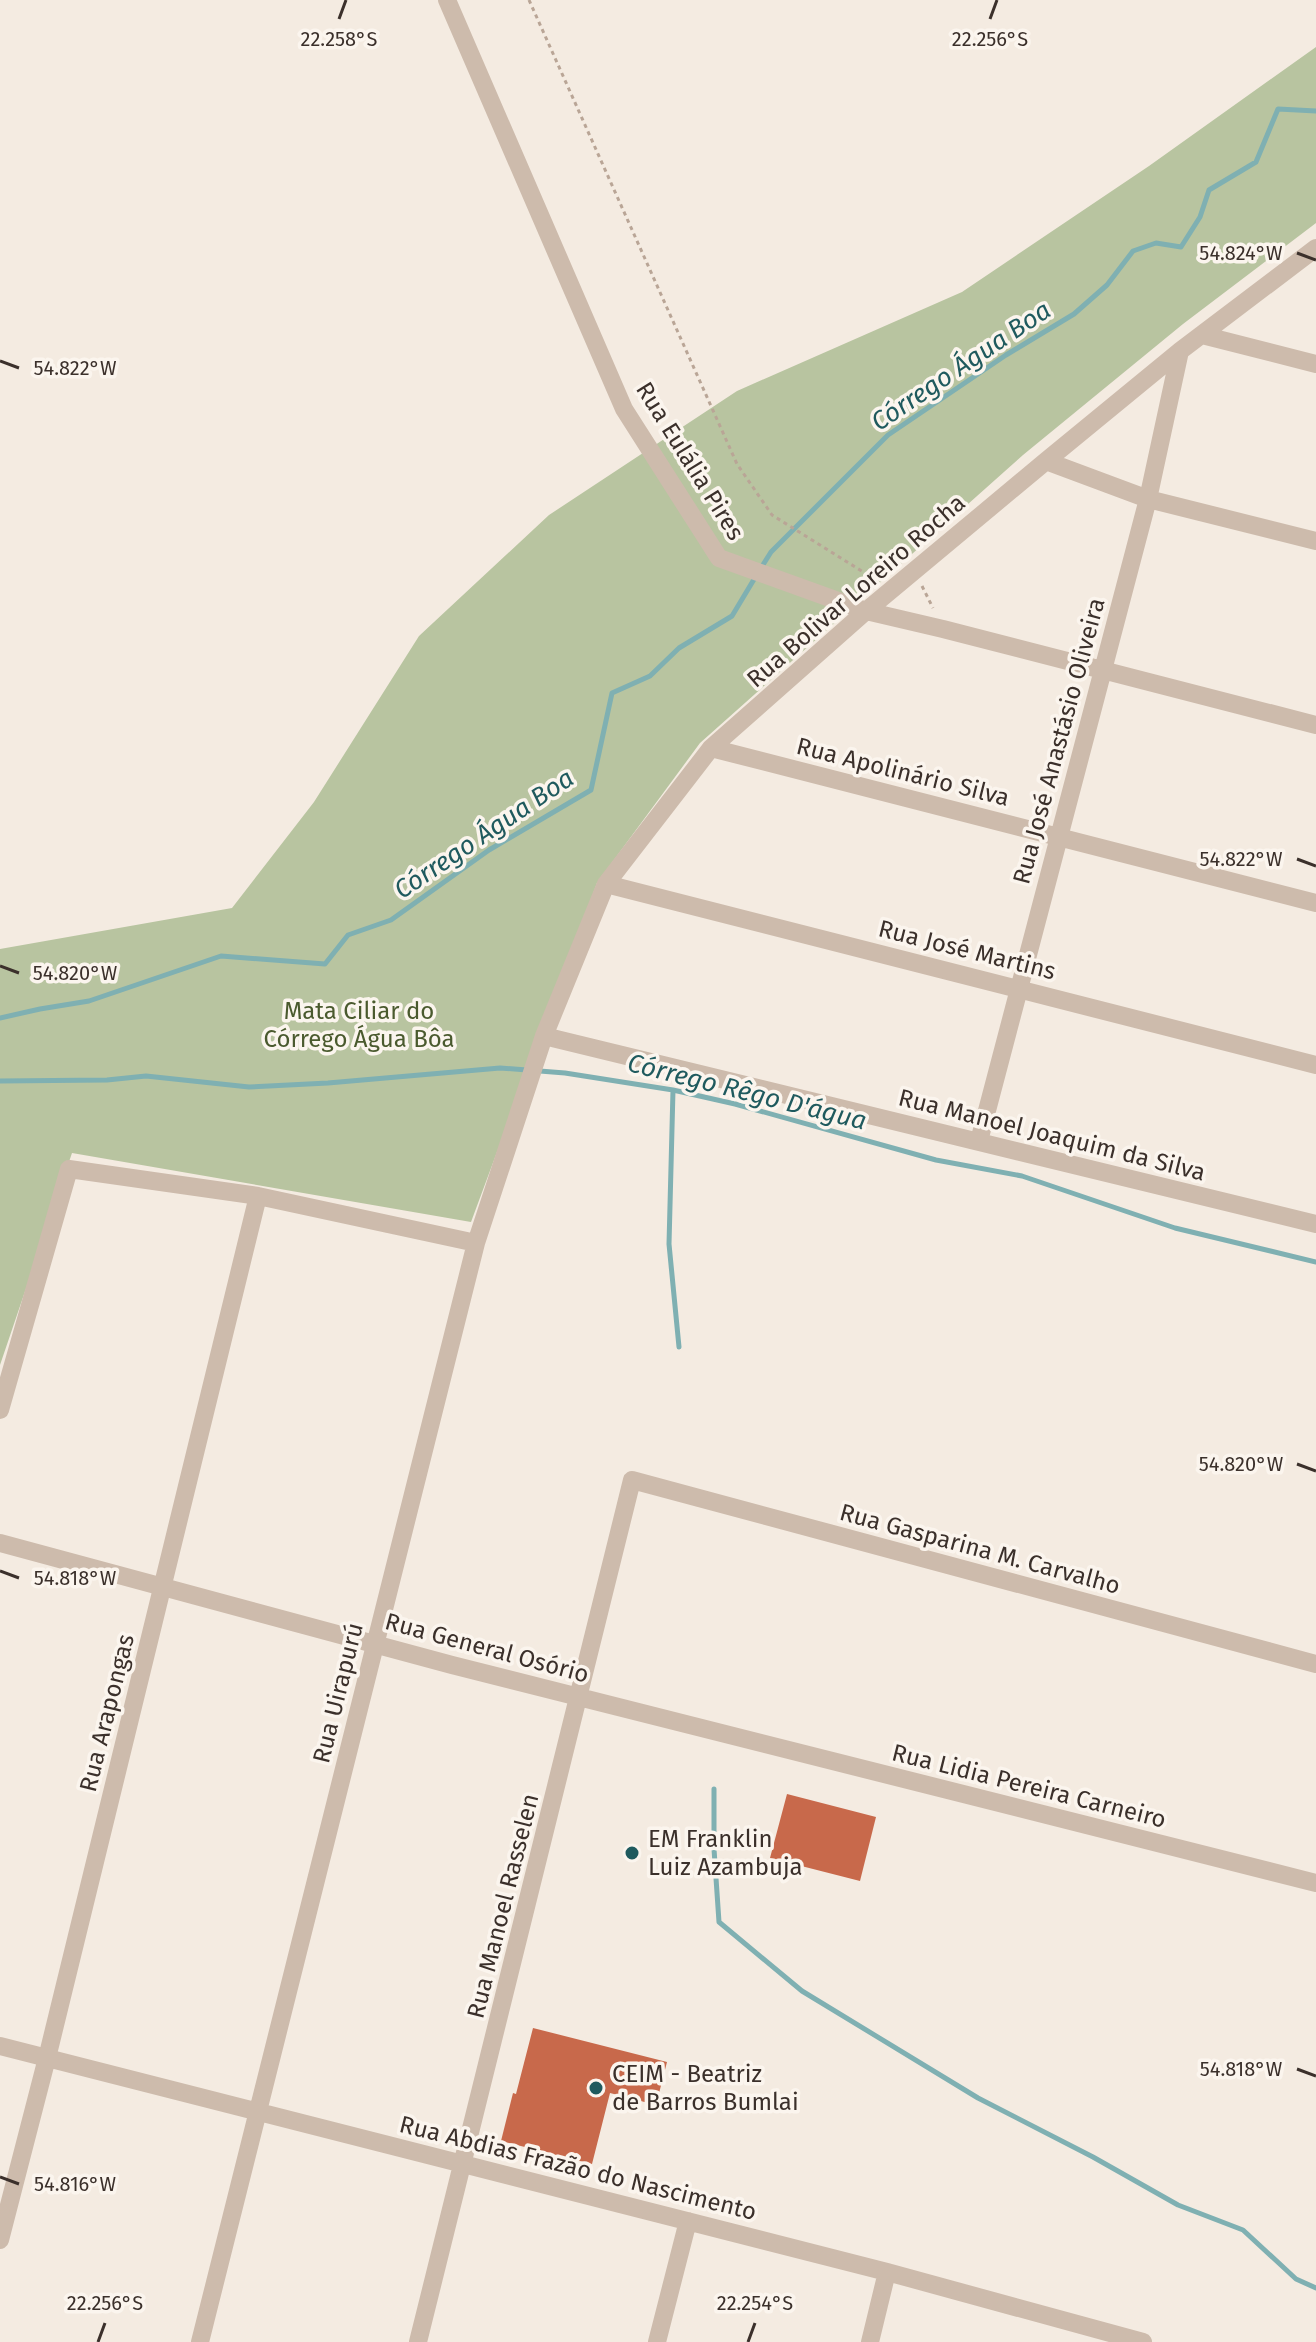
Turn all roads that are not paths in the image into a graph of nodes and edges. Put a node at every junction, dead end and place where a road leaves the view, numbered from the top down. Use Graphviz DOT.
graph roads {
  1 [pos="447,0"];
  2 [pos="1316,248"];
  3 [pos="1202,335"];
  4 [pos="1180,351"];
  5 [pos="1316,364"];
  6 [pos="1046,461"];
  7 [pos="1148,499"];
  8 [pos="1316,541"];
  9 [pos="866,611"];
  10 [pos="1103,671"];
  11 [pos="1316,725"];
  12 [pos="711,748"];
  13 [pos="1059,837"];
  14 [pos="606,884"];
  15 [pos="1316,903"];
  16 [pos="1019,988"];
  17 [pos="544,1036"];
  18 [pos="536,1060"];
  19 [pos="1316,1065"];
  20 [pos="979,1141"];
  21 [pos="261,1197"];
  22 [pos="1316,1224"];
  23 [pos="476,1243"];
  24 [pos="0,1410"];
  25 [pos="632,1480"];
  26 [pos="0,1543"];
  27 [pos="162,1586"];
  28 [pos="375,1643"];
  29 [pos="1316,1664"];
  30 [pos="579,1697"];
  31 [pos="729,1736"];
  32 [pos="1316,1883"];
  33 [pos="0,2046"];
  34 [pos="47,2058"];
  35 [pos="259,2112"];
  36 [pos="464,2164"];
  37 [pos="688,2221"];
  38 [pos="0,2240"];
  39 [pos="887,2272"];
  40 [pos="1097,2336"];
  41 [pos="200,2342"];
  42 [pos="418,2342"];
  43 [pos="657,2342"];
  44 [pos="870,2342"];
  45 [pos="1143,2342"];
  1 -- 9 [label="street, Rua Eulália Pires"];
  2 -- 3 [label="street, Rua Bolivar Loreiro Rocha"];
  3 -- 4 [label="street, Rua Bolivar Loreiro Rocha"];
  3 -- 5 [label="street"];
  4 -- 6 [label="street, Rua Bolivar Loreiro Rocha"];
  4 -- 7 [label="street, Rua José Anastásio Oliveira"];
  6 -- 7 [label="street"];
  6 -- 9 [label="street, Rua Bolivar Loreiro Rocha"];
  7 -- 8 [label="street"];
  7 -- 10 [label="street, Rua José Anastásio Oliveira"];
  9 -- 10 [label="street, Rua Eulália Pires"];
  9 -- 12 [label="street, Rua Bolivar Loreiro Rocha"];
  10 -- 11 [label="street, Rua Eulália Pires"];
  10 -- 13 [label="street, Rua José Anastásio Oliveira"];
  12 -- 13 [label="street, Rua Apolinário Silva"];
  12 -- 14 [label="street, Rua Bolivar Loreiro Rocha"];
  13 -- 15 [label="street, Rua Apolinário Silva"];
  13 -- 16 [label="street, Rua José Anastásio Oliveira"];
  14 -- 16 [label="street, Rua José Martins"];
  14 -- 17 [label="street, Rua Bolivar Loreiro Rocha"];
  16 -- 19 [label="street, Rua José Martins"];
  16 -- 20 [label="street, Rua José Anastásio Oliveira"];
  17 -- 18 [label="street, Rua Bolivar Loreiro Rocha"];
  17 -- 20 [label="street, Rua Manoel Joaquim da Silva"];
  18 -- 23 [label="street, Rua Uirapurú"];
  20 -- 22 [label="street, Rua Manoel Joaquim da Silva"];
  21 -- 23 [label="street"];
  21 -- 24 [label="street"];
  21 -- 27 [label="street, Rua Arapongas"];
  23 -- 28 [label="street, Rua Uirapurú"];
  25 -- 29 [label="street, Rua Gasparina M. Carvalho"];
  25 -- 30 [label="street, Rua Manoel Rasselen"];
  26 -- 27 [label="street, Rua General Osório"];
  27 -- 28 [label="street, Rua General Osório"];
  27 -- 34 [label="street, Rua Arapongas"];
  28 -- 30 [label="street, Rua General Osório"];
  28 -- 35 [label="street, Rua Uirapurú"];
  30 -- 31 [label="street, Rua General Osório"];
  30 -- 36 [label="street, Rua Manoel Rasselen"];
  31 -- 32 [label="street, Rua Lidia Pereira Carneiro"];
  33 -- 34 [label="street, Rua Abdias Frazão do Nascimento"];
  34 -- 35 [label="street, Rua Abdias Frazão do Nascimento"];
  34 -- 38 [label="street, Rua Arapongas"];
  35 -- 36 [label="street, Rua Abdias Frazão do Nascimento"];
  35 -- 41 [label="street, Rua Uirapurú"];
  36 -- 37 [label="street, Rua Abdias Frazão do Nascimento"];
  36 -- 42 [label="street, Rua Manoel Rasselen"];
  37 -- 39 [label="street, Rua Abdias Frazão do Nascimento"];
  37 -- 43 [label="street"];
  39 -- 40 [label="street, Rua Abdias Frazão do Nascimento"];
  39 -- 44 [label="street"];
  40 -- 45 [label="street, Rua Abdias Frazão do Nascimento"];
}
